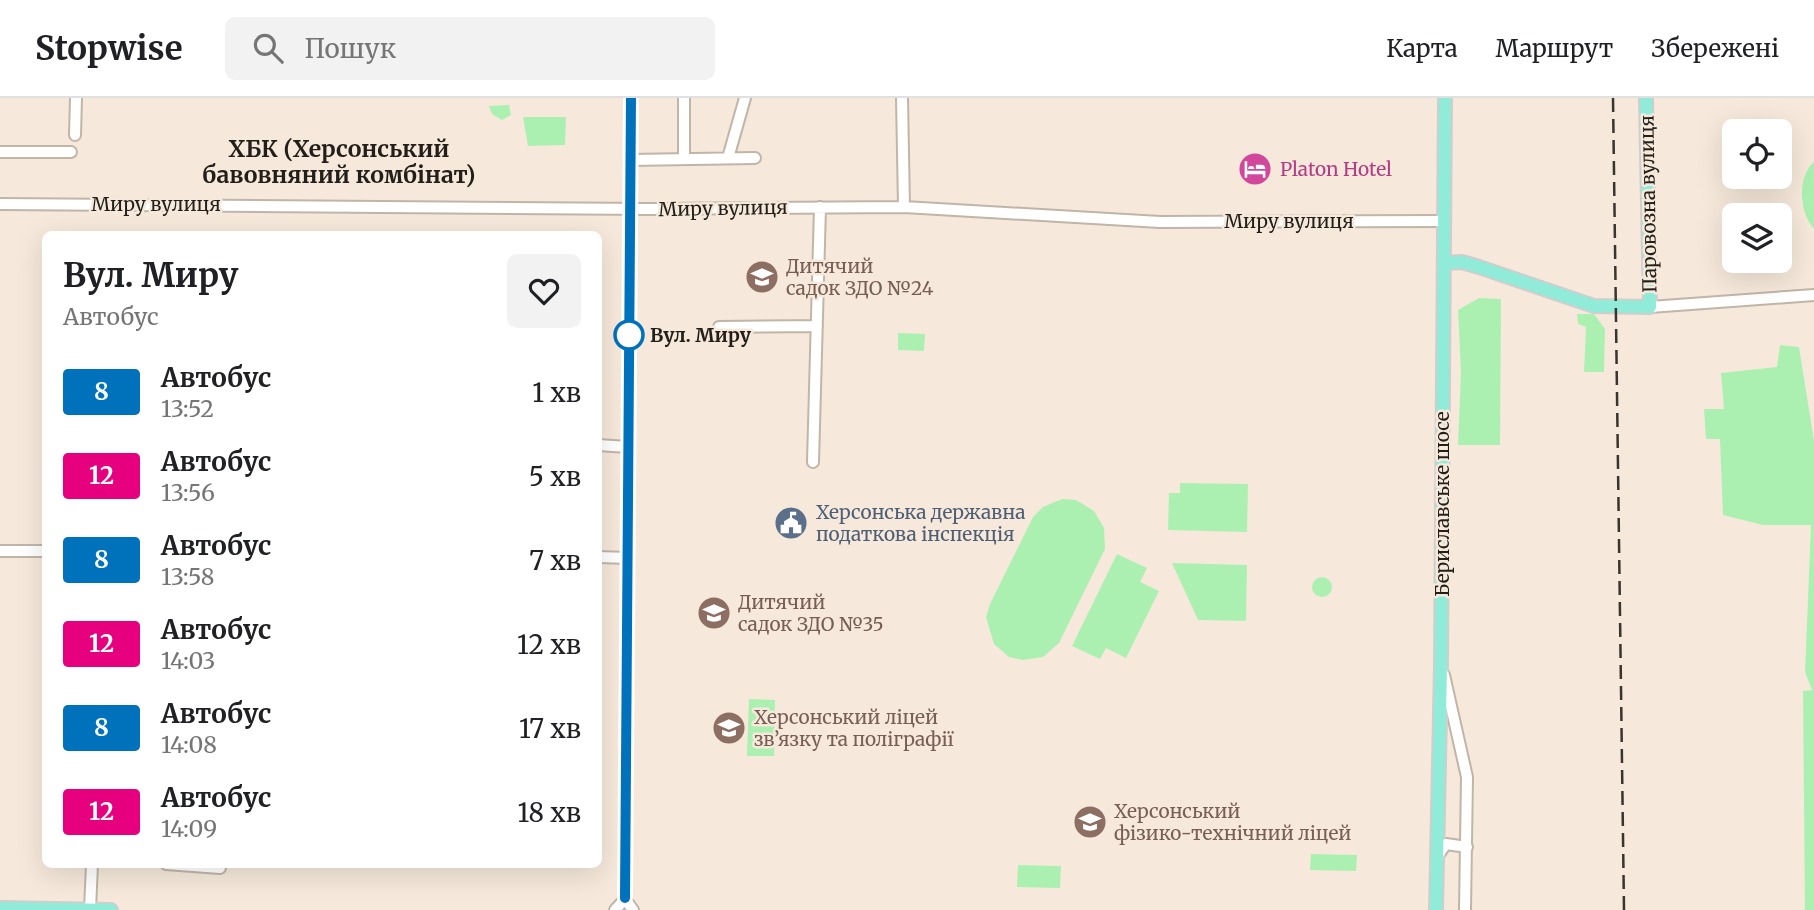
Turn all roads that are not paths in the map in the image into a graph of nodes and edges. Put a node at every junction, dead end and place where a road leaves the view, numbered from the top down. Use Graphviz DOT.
graph roads {
  1 [pos="76,98"];
  2 [pos="631,98"];
  3 [pos="684,98"];
  4 [pos="745,98"];
  5 [pos="902,98"];
  6 [pos="1446,98"];
  7 [pos="1646,98"];
  8 [pos="75,135"];
  9 [pos="0,152"];
  10 [pos="71,152"];
  11 [pos="728,158"];
  12 [pos="755,158"];
  13 [pos="684,159"];
  14 [pos="630,160"];
  15 [pos="0,204"];
  16 [pos="820,207"];
  17 [pos="904,207"];
  18 [pos="631,209"];
  19 [pos="1445,221"];
  20 [pos="1445,263"];
  21 [pos="1814,295"];
  22 [pos="1650,307"];
  23 [pos="817,326"];
  24 [pos="719,327"];
  25 [pos="602,445"];
  26 [pos="628,447"];
  27 [pos="813,462"];
  28 [pos="0,551"];
  29 [pos="42,551"];
  30 [pos="602,557"];
  31 [pos="628,558"];
  32 [pos="1441,665"];
  33 [pos="1467,847"];
  34 [pos="1437,857"];
  35 [pos="92,868"];
  36 [pos="625,898"];
  37 [pos="0,908"];
  38 [pos="90,910"];
  39 [pos="111,910"];
  40 [pos="615,910"];
  41 [pos="633,910"];
  42 [pos="1436,910"];
  43 [pos="1465,910"];
  1 -- 8 [label="street"];
  2 -- 14 [label="street"];
  3 -- 13 [label="street"];
  4 -- 11 [label="street"];
  5 -- 17 [label="street"];
  6 -- 19 [label="main road, Бериславське шосе"];
  7 -- 22 [label="main road, Паровозна вулиця"];
  9 -- 10 [label="street"];
  11 -- 12 [label="street"];
  11 -- 13 [label="street"];
  13 -- 14 [label="street"];
  14 -- 18 [label="street"];
  15 -- 18 [label="street, Миру вулиця"];
  16 -- 17 [label="street, Миру вулиця"];
  16 -- 18 [label="street, Миру вулиця"];
  16 -- 23 [label="street"];
  17 -- 19 [label="street, Миру вулиця"];
  18 -- 26 [label="street"];
  19 -- 20 [label="main road, Бериславське шосе"];
  20 -- 22 [label="main road, Паровозна вулиця"];
  20 -- 32 [label="main road, Бериславське шосе"];
  21 -- 22 [label="street"];
  23 -- 24 [label="street"];
  23 -- 27 [label="street"];
  25 -- 26 [label="street"];
  26 -- 31 [label="street"];
  28 -- 29 [label="street"];
  30 -- 31 [label="street"];
  31 -- 36 [label="street"];
  32 -- 33 [label="street"];
  32 -- 34 [label="main road, Бериславське шосе"];
  33 -- 34 [label="street"];
  33 -- 43 [label="street"];
  34 -- 42 [label="main road, Бериславське шосе"];
  35 -- 38 [label="street"];
  36 -- 40 [label="street"];
  36 -- 41 [label="street"];
  37 -- 38 [label="main road"];
  38 -- 39 [label="main road"];
}
